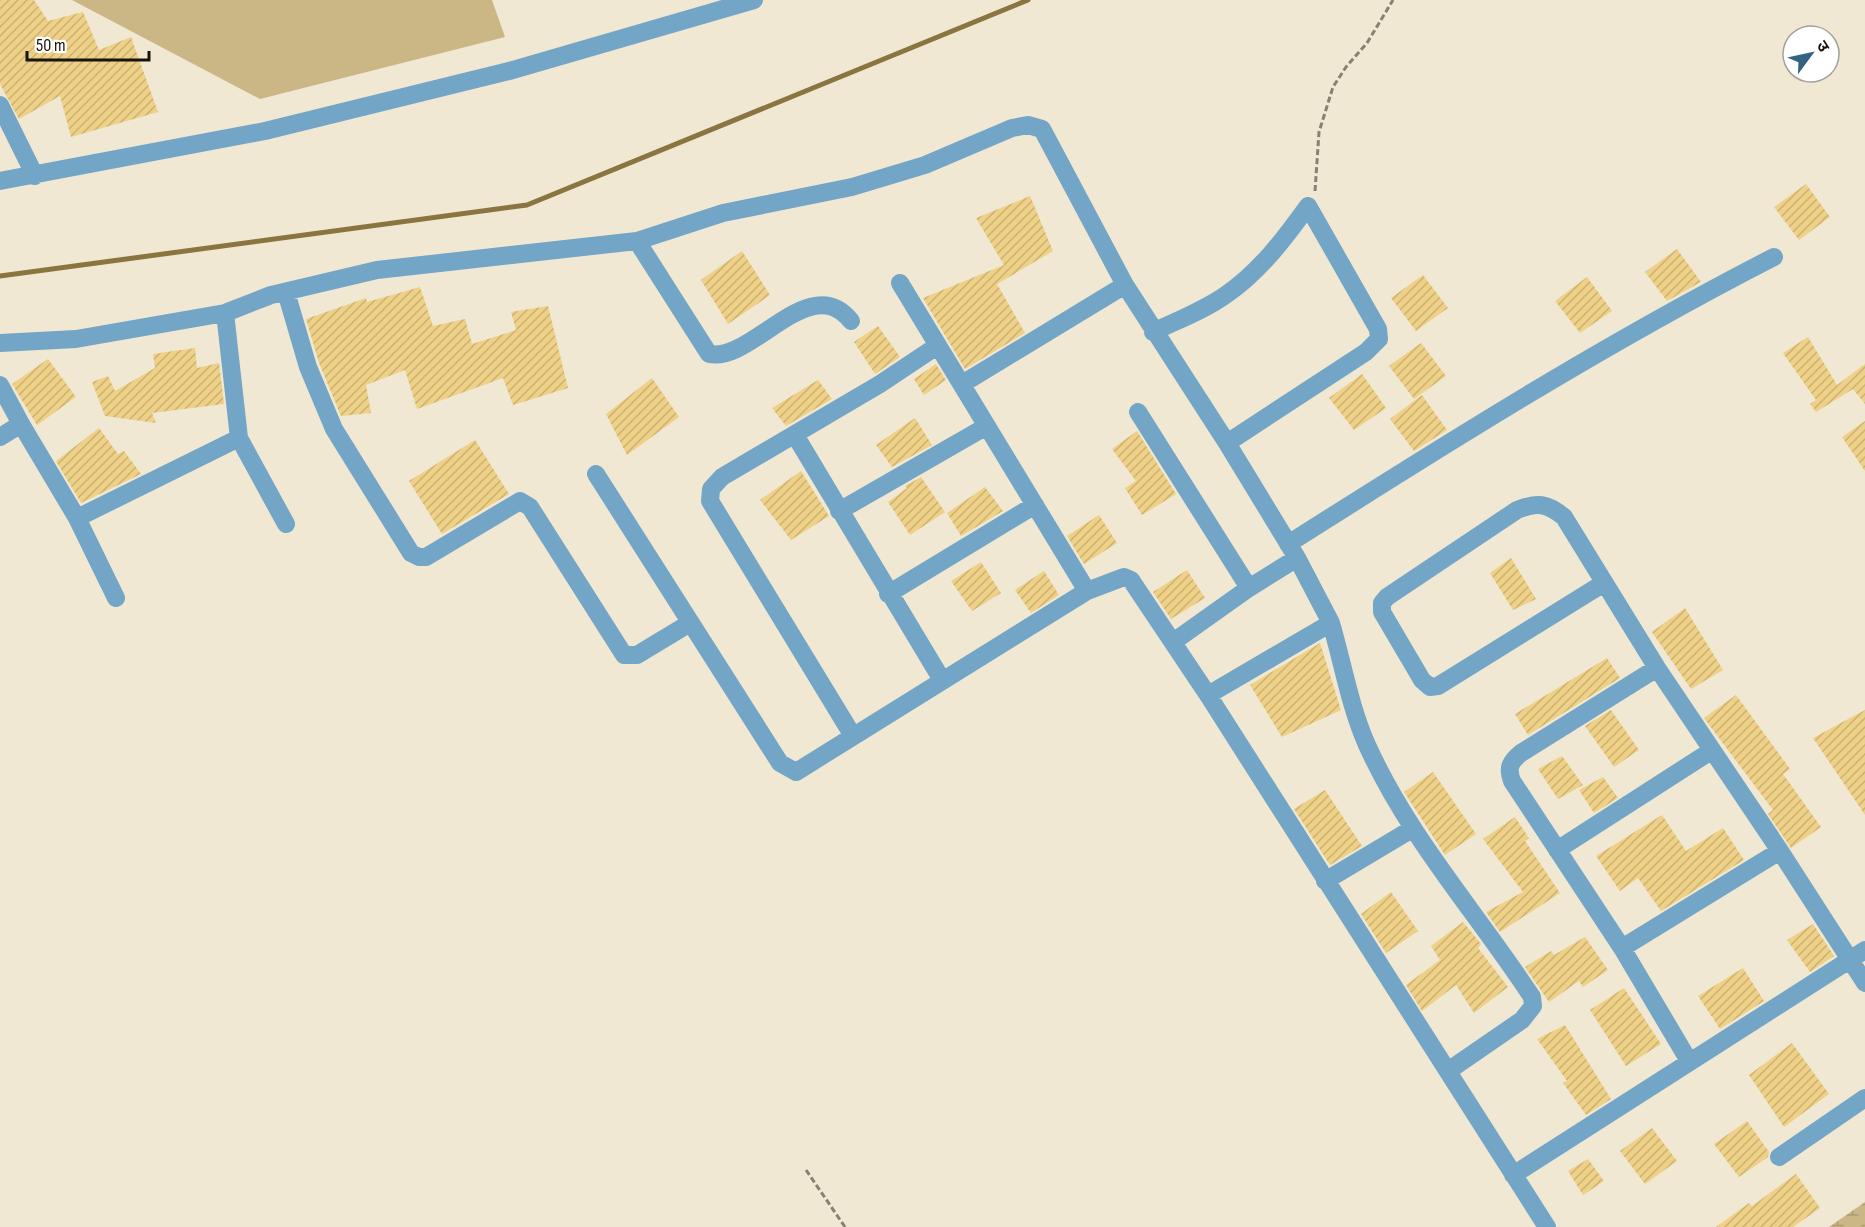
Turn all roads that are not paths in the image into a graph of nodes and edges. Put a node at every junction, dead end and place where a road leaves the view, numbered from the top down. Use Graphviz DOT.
graph roads {
  1 [pos="754,0"];
  2 [pos="0,105"];
  3 [pos="34,176"];
  4 [pos="0,181"];
  5 [pos="637,242"];
  6 [pos="1774,257"];
  7 [pos="900,283"];
  8 [pos="1125,285"];
  9 [pos="286,292"];
  10 [pos="225,313"];
  11 [pos="851,321"];
  12 [pos="1153,332"];
  13 [pos="0,343"];
  14 [pos="937,346"];
  15 [pos="962,384"];
  16 [pos="0,385"];
  17 [pos="1138,412"];
  18 [pos="21,424"];
  19 [pos="987,426"];
  20 [pos="795,435"];
  21 [pos="0,437"];
  22 [pos="239,438"];
  23 [pos="1227,443"];
  24 [pos="596,474"];
  25 [pos="1035,505"];
  26 [pos="839,511"];
  27 [pos="77,518"];
  28 [pos="286,524"];
  29 [pos="1292,551"];
  30 [pos="1604,583"];
  31 [pos="1249,588"];
  32 [pos="1087,591"];
  33 [pos="888,594"];
  34 [pos="116,598"];
  35 [pos="690,623"];
  36 [pos="1331,623"];
  37 [pos="1173,642"];
  38 [pos="1657,669"];
  39 [pos="942,680"];
  40 [pos="1208,695"];
  41 [pos="853,736"];
  42 [pos="1711,752"];
  43 [pos="1412,829"];
  44 [pos="1557,850"];
  45 [pos="1780,851"];
  46 [pos="1325,881"];
  47 [pos="1622,948"];
  48 [pos="1858,955"];
  49 [pos="1865,983"];
  50 [pos="1689,1061"];
  51 [pos="1448,1071"];
  52 [pos="1865,1098"];
  53 [pos="1779,1157"];
  54 [pos="1513,1175"];
  55 [pos="1547,1227"];
  1 -- 3 [label="street"];
  2 -- 3 [label="street"];
  3 -- 4 [label="street"];
  5 -- 8 [label="street"];
  5 -- 9 [label="street"];
  5 -- 11 [label="street"];
  6 -- 29 [label="street"];
  7 -- 14 [label="street"];
  8 -- 12 [label="street"];
  8 -- 15 [label="street"];
  9 -- 10 [label="street"];
  9 -- 35 [label="street"];
  10 -- 13 [label="street"];
  10 -- 22 [label="street"];
  12 -- 23 [label="street"];
  12 -- 23 [label="street"];
  14 -- 15 [label="street"];
  14 -- 20 [label="street"];
  15 -- 19 [label="street"];
  16 -- 18 [label="street"];
  17 -- 31 [label="street"];
  18 -- 21 [label="street"];
  18 -- 27 [label="street"];
  19 -- 25 [label="street"];
  19 -- 26 [label="street"];
  20 -- 26 [label="street"];
  20 -- 41 [label="street"];
  22 -- 27 [label="street"];
  22 -- 28 [label="street"];
  23 -- 29 [label="street"];
  24 -- 35 [label="street"];
  25 -- 32 [label="street"];
  25 -- 33 [label="street"];
  26 -- 33 [label="street"];
  27 -- 34 [label="street"];
  29 -- 31 [label="street"];
  29 -- 36 [label="street"];
  30 -- 30 [label="street"];
  30 -- 38 [label="street"];
  31 -- 37 [label="street"];
  32 -- 37 [label="street"];
  32 -- 39 [label="street"];
  33 -- 39 [label="street"];
  35 -- 41 [label="street"];
  36 -- 40 [label="street"];
  36 -- 43 [label="street"];
  37 -- 40 [label="street"];
  38 -- 42 [label="street"];
  38 -- 44 [label="street"];
  39 -- 41 [label="street"];
  40 -- 46 [label="street"];
  42 -- 44 [label="street"];
  42 -- 45 [label="street"];
  43 -- 46 [label="street"];
  43 -- 51 [label="street"];
  44 -- 47 [label="street"];
  45 -- 47 [label="street"];
  45 -- 48 [label="street"];
  46 -- 51 [label="street"];
  47 -- 50 [label="street"];
  48 -- 49 [label="street"];
  48 -- 50 [label="street"];
  50 -- 54 [label="street"];
  51 -- 54 [label="street"];
  52 -- 53 [label="street"];
  54 -- 55 [label="street"];
}
